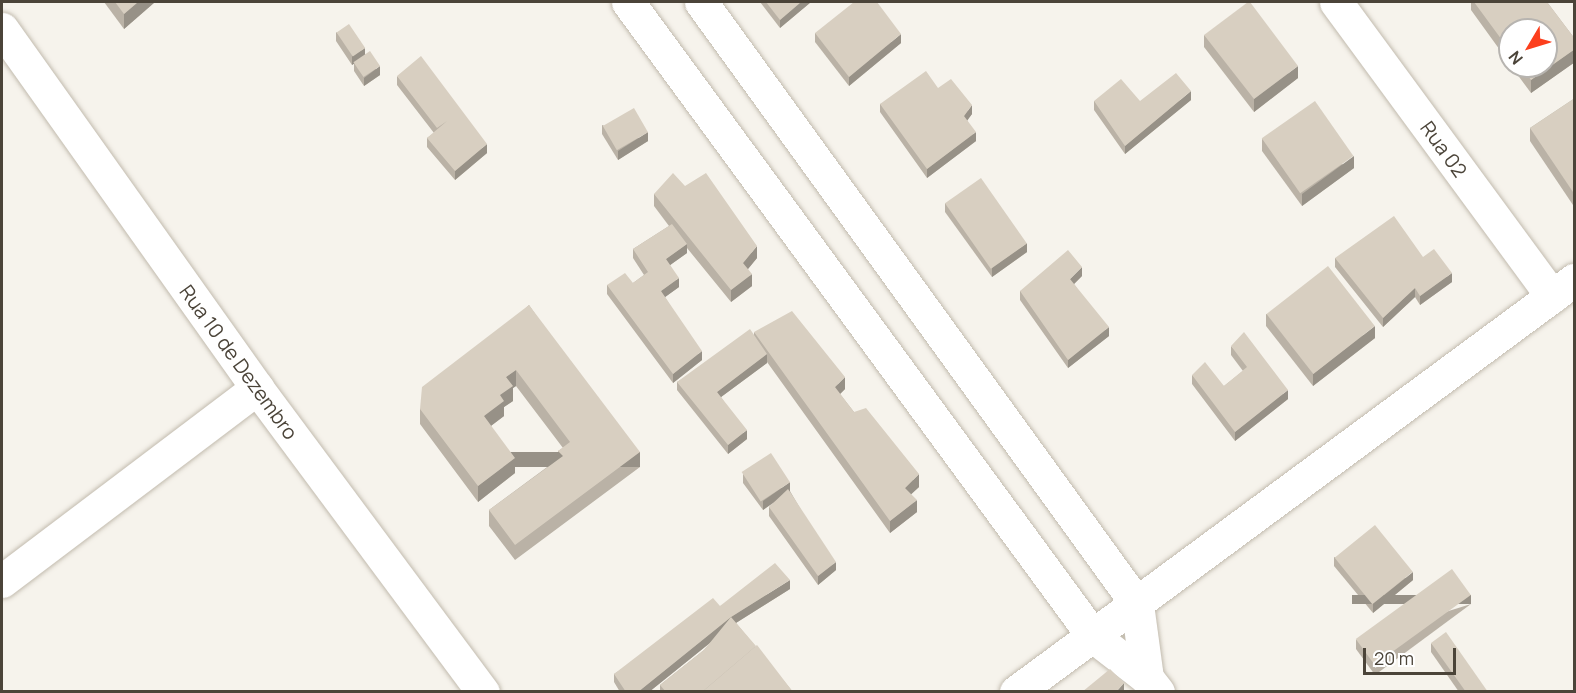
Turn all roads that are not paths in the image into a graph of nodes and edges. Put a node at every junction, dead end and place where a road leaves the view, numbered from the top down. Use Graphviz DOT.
graph roads {
  1 [pos="628,2"];
  2 [pos="701,2"];
  3 [pos="1336,2"];
  4 [pos="2,29"];
  5 [pos="1563,288"];
  6 [pos="257,388"];
  7 [pos="2,581"];
  8 [pos="1137,604"];
  9 [pos="1093,636"];
  10 [pos="1152,685"];
  11 [pos="483,692"];
  12 [pos="1016,692"];
  1 -- 9 [label="street"];
  2 -- 8 [label="street"];
  3 -- 5 [label="street, Rua 02"];
  4 -- 6 [label="street, Rua 10 de Dezembro"];
  5 -- 8 [label="street"];
  6 -- 7 [label="street"];
  6 -- 11 [label="street, Rua 10 de Dezembro"];
  8 -- 9 [label="street"];
  8 -- 10 [label="street"];
  9 -- 10 [label="street"];
  9 -- 12 [label="street"];
}
